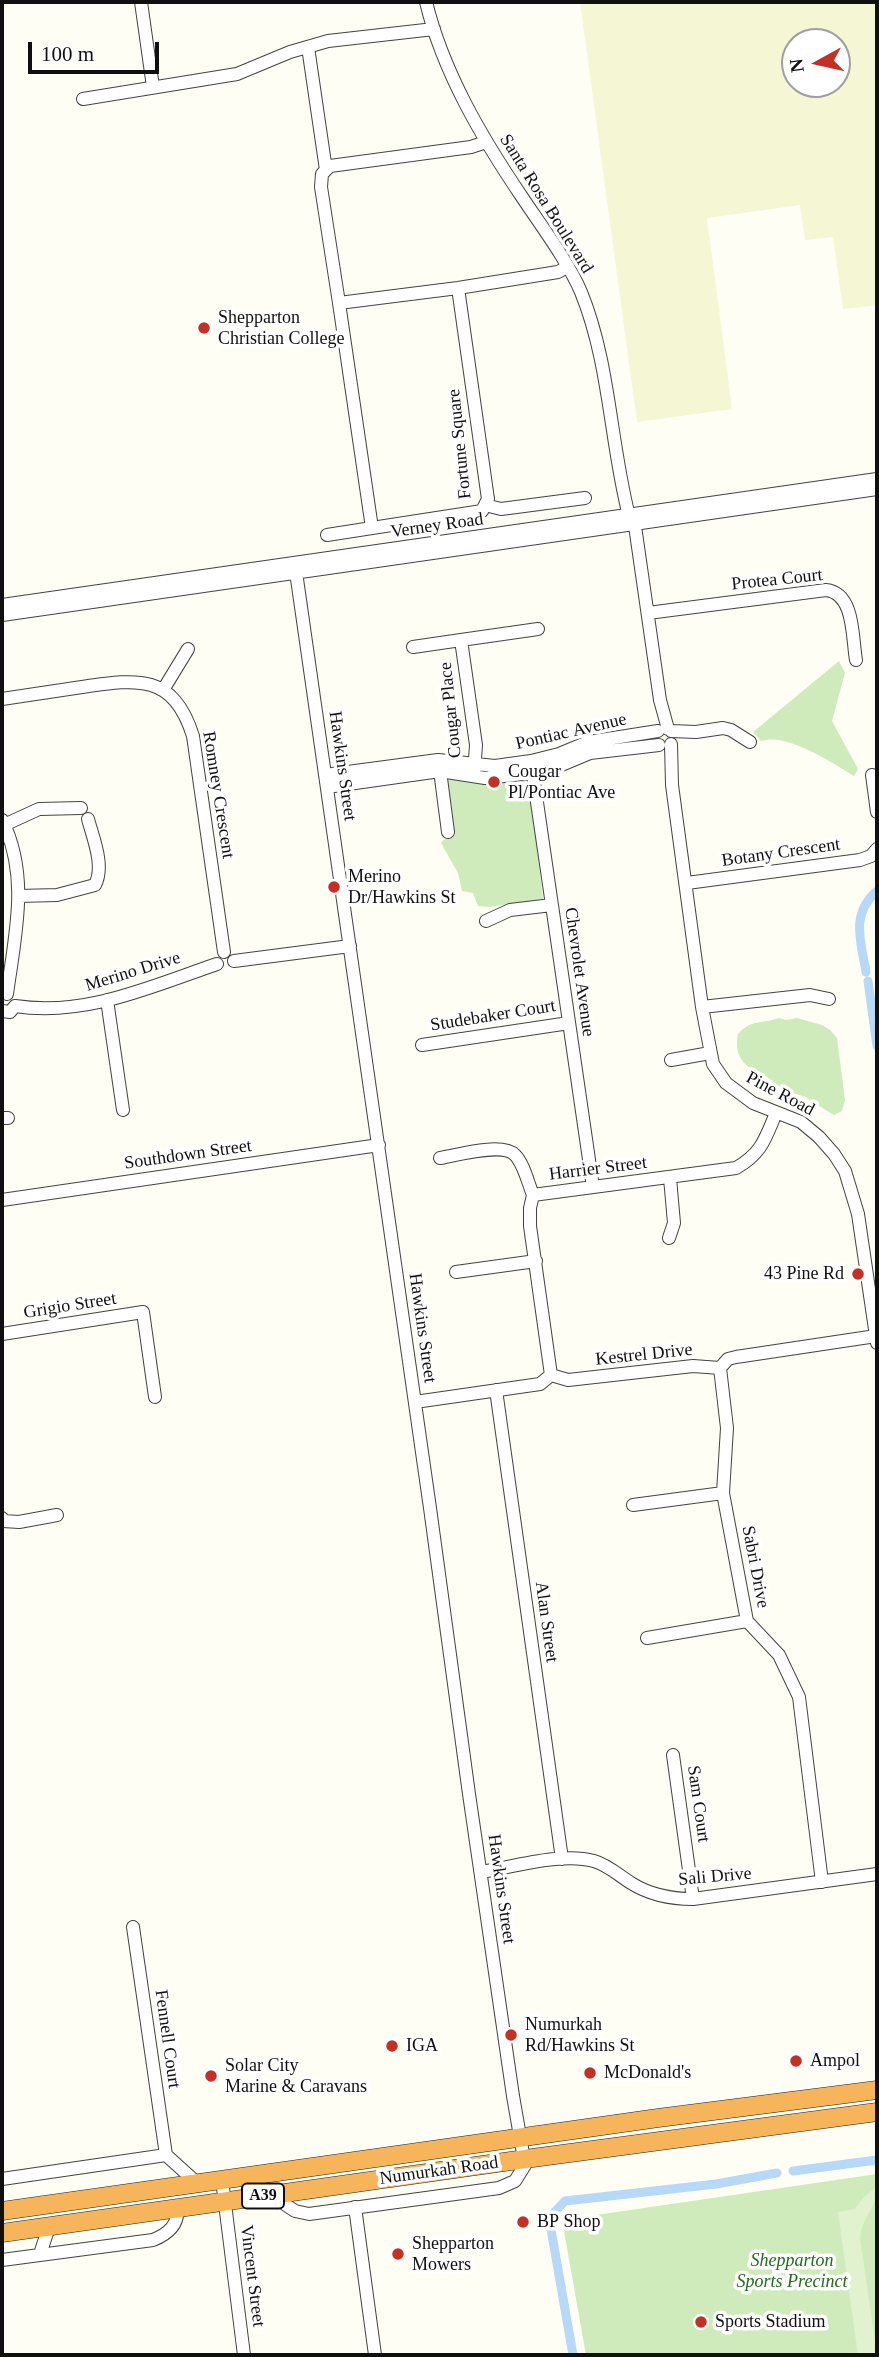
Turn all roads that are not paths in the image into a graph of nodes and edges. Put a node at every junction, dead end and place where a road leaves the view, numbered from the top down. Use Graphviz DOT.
graph roads {
  1 [pos="141,2"];
  2 [pos="426,2"];
  3 [pos="434,29"];
  4 [pos="308,47"];
  5 [pos="153,87"];
  6 [pos="83,99"];
  7 [pos="486,142"];
  8 [pos="326,170"];
  9 [pos="567,268"];
  10 [pos="458,288"];
  11 [pos="339,303"];
  12 [pos="877,479"];
  13 [pos="877,489"];
  14 [pos="585,498"];
  15 [pos="485,505"];
  16 [pos="633,518"];
  17 [pos="372,528"];
  18 [pos="327,536"];
  19 [pos="296,569"];
  20 [pos="2,605"];
  21 [pos="648,613"];
  22 [pos="2,615"];
  23 [pos="538,629"];
  24 [pos="461,640"];
  25 [pos="413,647"];
  26 [pos="188,649"];
  27 [pos="856,660"];
  28 [pos="163,690"];
  29 [pos="2,699"];
  30 [pos="665,737"];
  31 [pos="750,742"];
  32 [pos="439,765"];
  33 [pos="531,767"];
  34 [pos="474,771"];
  35 [pos="872,775"];
  36 [pos="326,781"];
  37 [pos="877,812"];
  38 [pos="3,822"];
  39 [pos="448,832"];
  40 [pos="877,849"];
  41 [pos="687,883"];
  42 [pos="19,896"];
  43 [pos="552,905"];
  44 [pos="486,921"];
  45 [pos="350,946"];
  46 [pos="225,959"];
  47 [pos="4,995"];
  48 [pos="829,999"];
  49 [pos="107,1000"];
  50 [pos="15,1006"];
  51 [pos="702,1007"];
  52 [pos="2,1011"];
  53 [pos="569,1023"];
  54 [pos="422,1045"];
  55 [pos="710,1053"];
  56 [pos="671,1060"];
  57 [pos="123,1110"];
  58 [pos="776,1113"];
  59 [pos="379,1145"];
  60 [pos="440,1158"];
  61 [pos="670,1178"];
  62 [pos="593,1187"];
  63 [pos="533,1195"];
  64 [pos="2,1200"];
  65 [pos="669,1238"];
  66 [pos="536,1261"];
  67 [pos="456,1272"];
  68 [pos="2,1335"];
  69 [pos="876,1336"];
  70 [pos="877,1343"];
  71 [pos="720,1368"];
  72 [pos="551,1375"];
  73 [pos="496,1390"];
  74 [pos="155,1397"];
  75 [pos="415,1402"];
  76 [pos="723,1493"];
  77 [pos="633,1505"];
  78 [pos="57,1515"];
  79 [pos="2,1518"];
  80 [pos="747,1622"];
  81 [pos="647,1638"];
  82 [pos="673,1755"];
  83 [pos="562,1859"];
  84 [pos="481,1872"];
  85 [pos="877,1874"];
  86 [pos="822,1882"];
  87 [pos="693,1899"];
  88 [pos="133,1927"];
  89 [pos="877,2090"];
  90 [pos="752,2105"];
  91 [pos="877,2112"];
  92 [pos="782,2124"];
  93 [pos="517,2138"];
  94 [pos="166,2155"];
  95 [pos="524,2159"];
  96 [pos="2,2179"];
  97 [pos="222,2180"];
  98 [pos="197,2183"];
  99 [pos="153,2190"];
  100 [pos="271,2195"];
  101 [pos="225,2202"];
  102 [pos="355,2207"];
  103 [pos="177,2208"];
  104 [pos="2,2211"];
  105 [pos="50,2227"];
  106 [pos="2,2233"];
  107 [pos="40,2254"];
  108 [pos="2,2260"];
  109 [pos="244,2355"];
  110 [pos="375,2355"];
  1 -- 5 [label="street"];
  2 -- 3 [label="street, Santa Rosa Boulevard"];
  3 -- 4 [label="street"];
  3 -- 7 [label="street, Santa Rosa Boulevard"];
  4 -- 5 [label="street"];
  4 -- 8 [label="street"];
  5 -- 6 [label="street"];
  7 -- 8 [label="street"];
  7 -- 9 [label="street, Santa Rosa Boulevard"];
  8 -- 11 [label="street"];
  9 -- 10 [label="street"];
  9 -- 16 [label="street, Santa Rosa Boulevard"];
  10 -- 11 [label="street"];
  10 -- 15 [label="street, Fortune Square"];
  11 -- 17 [label="street"];
  12 -- 16 [label="street, Verney Road"];
  13 -- 16 [label="street, Verney Road"];
  14 -- 15 [label="street"];
  15 -- 17 [label="street, Fortune Square"];
  16 -- 19 [label="street, Verney Road"];
  16 -- 21 [label="street, Pine Road"];
  17 -- 18 [label="street"];
  19 -- 20 [label="street, Verney Road"];
  19 -- 22 [label="street, Verney Road"];
  19 -- 36 [label="street, Hawkins Street"];
  21 -- 27 [label="street, Protea Court"];
  21 -- 30 [label="street, Pine Road"];
  23 -- 24 [label="street, Cougar Place"];
  24 -- 25 [label="street, Cougar Place"];
  24 -- 34 [label="street, Cougar Place"];
  26 -- 28 [label="street"];
  28 -- 29 [label="street"];
  28 -- 46 [label="street, Romney Crescent"];
  30 -- 31 [label="street, Pontiac Avenue"];
  30 -- 33 [label="street, Pontiac Avenue"];
  30 -- 41 [label="street, Pine Road"];
  32 -- 34 [label="street, Pontiac Avenue"];
  32 -- 36 [label="street, Pontiac Avenue"];
  32 -- 39 [label="street"];
  33 -- 34 [label="street, Pontiac Avenue"];
  33 -- 43 [label="street, Chevrolet Avenue"];
  35 -- 37 [label="street"];
  36 -- 45 [label="street, Hawkins Street"];
  38 -- 42 [label="street"];
  38 -- 42 [label="street"];
  40 -- 41 [label="street, Botany Crescent"];
  41 -- 51 [label="street, Pine Road"];
  42 -- 47 [label="street"];
  43 -- 44 [label="street"];
  43 -- 53 [label="street, Chevrolet Avenue"];
  45 -- 46 [label="street, Merino Drive"];
  45 -- 59 [label="street, Hawkins Street"];
  46 -- 49 [label="street, Merino Drive"];
  47 -- 50 [label="street"];
  48 -- 51 [label="street"];
  49 -- 50 [label="street, Merino Drive"];
  49 -- 57 [label="street"];
  50 -- 52 [label="street"];
  51 -- 55 [label="street, Pine Road"];
  53 -- 54 [label="street, Studebaker Court"];
  53 -- 62 [label="street, Chevrolet Avenue"];
  55 -- 56 [label="street"];
  55 -- 58 [label="street, Pine Road"];
  58 -- 61 [label="street, Harrier Street"];
  58 -- 69 [label="street, Pine Road"];
  59 -- 64 [label="street, Southdown Street"];
  59 -- 75 [label="street, Hawkins Street"];
  60 -- 63 [label="street"];
  61 -- 62 [label="street, Harrier Street"];
  61 -- 65 [label="street"];
  62 -- 63 [label="street, Harrier Street"];
  63 -- 66 [label="street, Harrier Street"];
  66 -- 67 [label="street"];
  66 -- 72 [label="street, Harrier Street"];
  68 -- 74 [label="street, Grigio Street"];
  69 -- 70 [label="street, Pine Road"];
  69 -- 71 [label="street, Kestrel Drive"];
  71 -- 72 [label="street, Kestrel Drive"];
  71 -- 76 [label="street, Sabri Drive"];
  72 -- 73 [label="street, Kestrel Drive"];
  73 -- 75 [label="street, Kestrel Drive"];
  73 -- 83 [label="street, Alan Street"];
  75 -- 84 [label="street, Hawkins Street"];
  76 -- 77 [label="street"];
  76 -- 80 [label="street, Sabri Drive"];
  78 -- 79 [label="street"];
  80 -- 81 [label="street"];
  80 -- 86 [label="street, Sabri Drive"];
  82 -- 87 [label="street, Sam Court"];
  83 -- 84 [label="street, Sali Drive"];
  83 -- 87 [label="street, Sali Drive"];
  84 -- 93 [label="street, Hawkins Street"];
  85 -- 86 [label="street, Sali Drive"];
  86 -- 87 [label="street, Sali Drive"];
  88 -- 94 [label="street, Fennell Court"];
  89 -- 90 [label="highway, Numurkah Road / A39"];
  90 -- 92 [label="highway"];
  90 -- 93 [label="highway, Numurkah Road / A39"];
  91 -- 92 [label="highway, Numurkah Road / A39"];
  92 -- 95 [label="highway, Numurkah Road / A39"];
  93 -- 95 [label="street"];
  93 -- 97 [label="highway, Numurkah Road / A39"];
  94 -- 96 [label="street"];
  94 -- 98 [label="street"];
  95 -- 100 [label="highway, Numurkah Road / A39"];
  95 -- 102 [label="street"];
  97 -- 98 [label="highway, Numurkah Road / A39"];
  97 -- 101 [label="street, Vincent Street"];
  98 -- 99 [label="highway, Numurkah Road / A39"];
  99 -- 103 [label="highway"];
  99 -- 104 [label="highway, Numurkah Road / A39"];
  100 -- 101 [label="highway, Numurkah Road / A39"];
  100 -- 102 [label="street"];
  101 -- 103 [label="highway, Numurkah Road / A39"];
  101 -- 109 [label="street, Vincent Street"];
  102 -- 110 [label="street"];
  103 -- 105 [label="highway, Numurkah Road / A39"];
  103 -- 107 [label="street"];
  105 -- 106 [label="highway, Numurkah Road / A39"];
  105 -- 107 [label="street"];
  107 -- 108 [label="street"];
}
